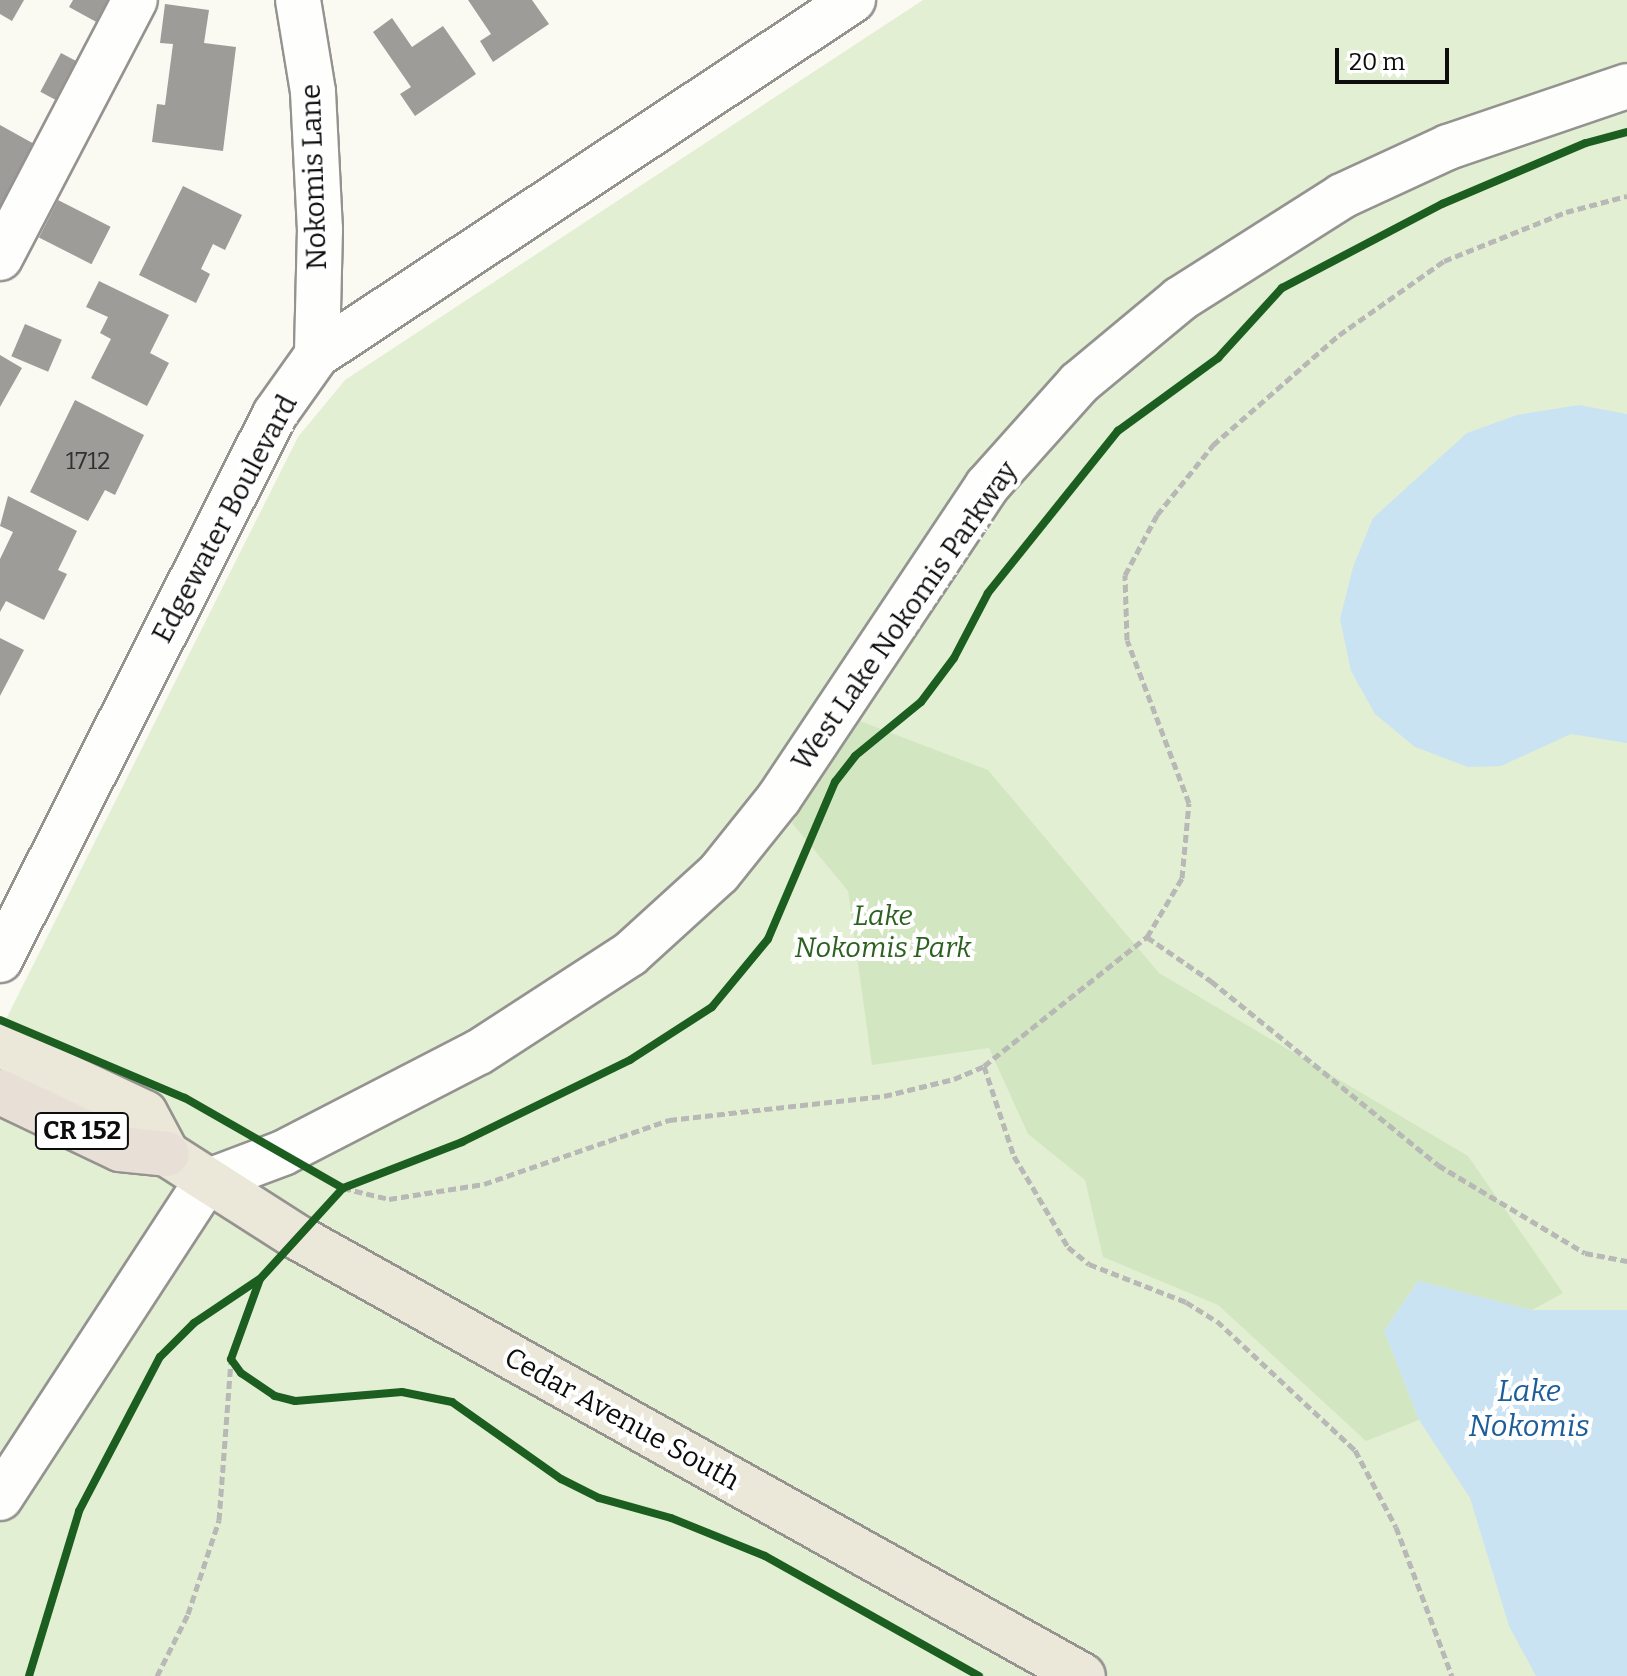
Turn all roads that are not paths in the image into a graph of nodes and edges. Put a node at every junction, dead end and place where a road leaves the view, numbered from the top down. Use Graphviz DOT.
graph roads {
  1 [pos="135,0"];
  2 [pos="298,0"];
  3 [pos="853,0"];
  4 [pos="1627,86"];
  5 [pos="0,258"];
  6 [pos="317,355"];
  7 [pos="0,960"];
  8 [pos="0,1045"];
  9 [pos="0,1092"];
  10 [pos="167,1154"];
  11 [pos="206,1182"];
  12 [pos="0,1498"];
  13 [pos="1083,1676"];
  1 -- 5 [label="street"];
  2 -- 6 [label="street, Nokomis Lane"];
  3 -- 6 [label="street, Edgewater Boulevard"];
  4 -- 11 [label="street, West Lake Nokomis Parkway"];
  6 -- 7 [label="street, Edgewater Boulevard"];
  8 -- 10 [label="main road, Cedar Avenue South / CR 152"];
  9 -- 10 [label="highway, Cedar Avenue South / CR 152"];
  10 -- 11 [label="main road, Cedar Avenue South / CR 152"];
  11 -- 12 [label="street"];
  11 -- 13 [label="main road, Cedar Avenue South / CR 152"];
}
